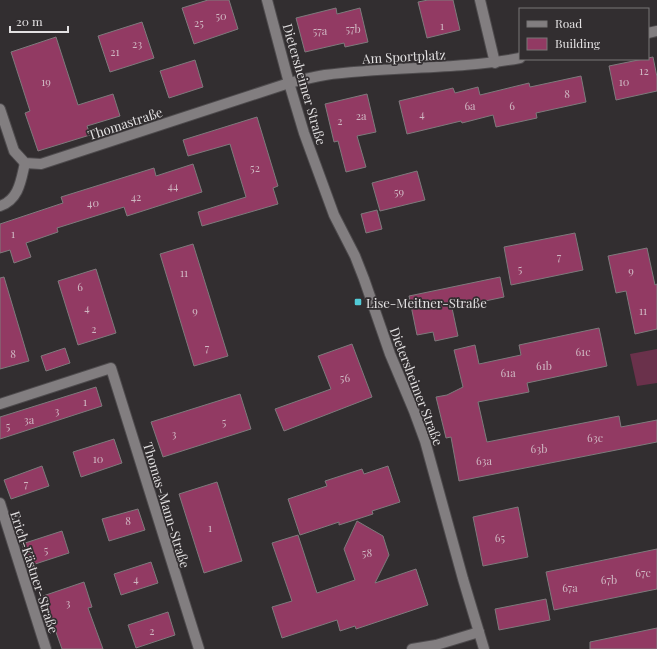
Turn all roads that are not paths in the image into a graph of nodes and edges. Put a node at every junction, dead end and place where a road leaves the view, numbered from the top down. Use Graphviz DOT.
graph roads {
  1 [pos="267,0"];
  2 [pos="480,0"];
  3 [pos="519,58"];
  4 [pos="494,63"];
  5 [pos="289,83"];
  6 [pos="0,109"];
  7 [pos="25,163"];
  8 [pos="0,206"];
  9 [pos="0,404"];
  10 [pos="0,503"];
  11 [pos="479,632"];
  12 [pos="46,649"];
  13 [pos="199,649"];
  14 [pos="412,649"];
  15 [pos="484,649"];
  1 -- 5 [label="street, Dietersheimer Straße"];
  2 -- 4 [label="street"];
  3 -- 4 [label="street, Am Sportplatz"];
  4 -- 5 [label="street, Am Sportplatz"];
  5 -- 7 [label="street, Thomastraße"];
  5 -- 11 [label="street, Dietersheimer Straße"];
  6 -- 7 [label="street"];
  7 -- 8 [label="street"];
  9 -- 13 [label="street, Thomas-Mann-Straße"];
  10 -- 12 [label="street, Erich-Kästner-Straße"];
  11 -- 14 [label="street"];
  11 -- 15 [label="street, Dietersheimer Straße"];
}
